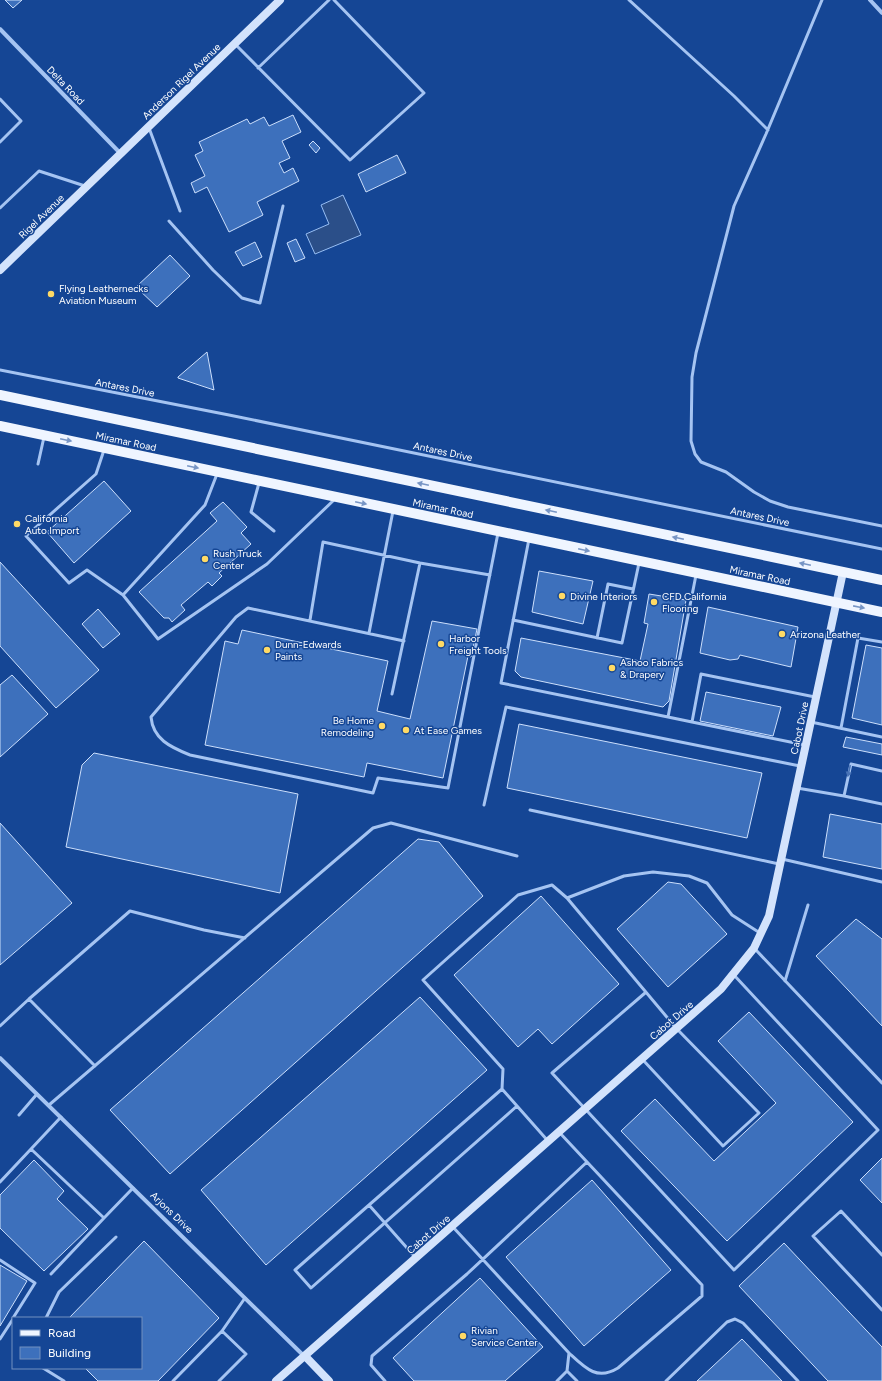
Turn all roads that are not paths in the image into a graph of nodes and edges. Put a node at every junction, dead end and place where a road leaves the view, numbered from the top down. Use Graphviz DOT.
graph roads {
  1 [pos="280,0"];
  2 [pos="329,0"];
  3 [pos="334,0"];
  4 [pos="629,0"];
  5 [pos="822,0"];
  6 [pos="870,0"];
  7 [pos="882,13"];
  8 [pos="0,29"];
  9 [pos="234,44"];
  10 [pos="258,68"];
  11 [pos="0,99"];
  12 [pos="148,126"];
  13 [pos="768,130"];
  14 [pos="0,142"];
  15 [pos="120,153"];
  16 [pos="96,177"];
  17 [pos="86,186"];
  18 [pos="283,206"];
  19 [pos="0,208"];
  20 [pos="180,211"];
  21 [pos="169,221"];
  22 [pos="0,270"];
  23 [pos="0,370"];
  24 [pos="0,395"];
  25 [pos="0,426"];
  26 [pos="44,436"];
  27 [pos="105,448"];
  28 [pos="38,464"];
  29 [pos="218,472"];
  30 [pos="259,481"];
  31 [pos="336,497"];
  32 [pos="393,509"];
  33 [pos="882,526"];
  34 [pos="274,531"];
  35 [pos="498,532"];
  36 [pos="530,538"];
  37 [pos="882,549"];
  38 [pos="384,555"];
  39 [pos="639,561"];
  40 [pos="420,563"];
  41 [pos="843,572"];
  42 [pos="696,573"];
  43 [pos="490,575"];
  44 [pos="882,580"];
  45 [pos="633,589"];
  46 [pos="123,595"];
  47 [pos="836,603"];
  48 [pos="882,612"];
  49 [pos="310,620"];
  50 [pos="513,620"];
  51 [pos="369,633"];
  52 [pos="597,638"];
  53 [pos="404,641"];
  54 [pos="882,642"];
  55 [pos="392,694"];
  56 [pos="816,697"];
  57 [pos="668,717"];
  58 [pos="692,722"];
  59 [pos="811,722"];
  60 [pos="841,728"];
  61 [pos="882,737"];
  62 [pos="806,745"];
  63 [pos="802,766"];
  64 [pos="882,771"];
  65 [pos="797,788"];
  66 [pos="844,796"];
  67 [pos="882,804"];
  68 [pos="484,805"];
  69 [pos="530,810"];
  70 [pos="517,856"];
  71 [pos="781,861"];
  72 [pos="882,882"];
  73 [pos="567,898"];
  74 [pos="808,905"];
  75 [pos="762,934"];
  76 [pos="245,938"];
  77 [pos="754,948"];
  78 [pos="733,974"];
  79 [pos="785,981"];
  80 [pos="645,993"];
  81 [pos="29,999"];
  82 [pos="0,1026"];
  83 [pos="676,1028"];
  84 [pos="0,1058"];
  85 [pos="642,1059"];
  86 [pos="95,1066"];
  87 [pos="882,1082"];
  88 [pos="502,1089"];
  89 [pos="38,1094"];
  90 [pos="49,1106"];
  91 [pos="517,1106"];
  92 [pos="584,1109"];
  93 [pos="19,1115"];
  94 [pos="61,1118"];
  95 [pos="559,1132"];
  96 [pos="548,1141"];
  97 [pos="31,1149"];
  98 [pos="587,1162"];
  99 [pos="0,1182"];
  100 [pos="133,1188"];
  101 [pos="369,1205"];
  102 [pos="104,1218"];
  103 [pos="385,1223"];
  104 [pos="452,1226"];
  105 [pos="116,1238"];
  106 [pos="882,1255"];
  107 [pos="416,1258"];
  108 [pos="483,1258"];
  109 [pos="0,1260"];
  110 [pos="51,1274"];
  111 [pos="245,1298"];
  112 [pos="882,1310"];
  113 [pos="14,1317"];
  114 [pos="46,1317"];
  115 [pos="12,1320"];
  116 [pos="222,1331"];
  117 [pos="0,1339"];
  118 [pos="569,1353"];
  119 [pos="305,1356"];
  120 [pos="45,1369"];
  121 [pos="567,1371"];
  122 [pos="64,1381"];
  123 [pos="174,1381"];
  124 [pos="219,1381"];
  125 [pos="276,1381"];
  126 [pos="329,1381"];
  127 [pos="385,1381"];
  128 [pos="556,1381"];
  129 [pos="577,1381"];
  130 [pos="666,1381"];
  131 [pos="798,1381"];
  1 -- 9 [label="street, Anderson Rigel Avenue"];
  2 -- 10 [label="lane"];
  3 -- 10 [label="lane"];
  4 -- 13 [label="lane"];
  5 -- 13 [label="lane"];
  6 -- 7 [label="street"];
  8 -- 15 [label="street, Delta Road"];
  9 -- 10 [label="lane"];
  9 -- 12 [label="street, Anderson Rigel Avenue"];
  11 -- 14 [label="lane"];
  12 -- 15 [label="street, Anderson Rigel Avenue"];
  12 -- 20 [label="lane"];
  13 -- 33 [label="lane"];
  15 -- 16 [label="street, Anderson Rigel Avenue"];
  16 -- 17 [label="street, Rigel Avenue"];
  17 -- 19 [label="lane"];
  17 -- 22 [label="street, Rigel Avenue"];
  18 -- 21 [label="lane"];
  23 -- 37 [label="lane, Antares Drive"];
  41 -- 24 [label="main road, Miramar Road, one-way"];
  25 -- 26 [label="main road, Miramar Road"];
  26 -- 27 [label="main road, Miramar Road, one-way"];
  26 -- 28 [label="lane"];
  27 -- 29 [label="main road, Miramar Road, one-way"];
  27 -- 46 [label="lane"];
  29 -- 30 [label="main road, Miramar Road"];
  29 -- 46 [label="lane"];
  30 -- 31 [label="main road, Miramar Road"];
  30 -- 34 [label="lane"];
  31 -- 32 [label="main road, Miramar Road, one-way"];
  31 -- 46 [label="lane"];
  32 -- 35 [label="main road, Miramar Road"];
  32 -- 38 [label="lane"];
  35 -- 36 [label="main road, Miramar Road"];
  35 -- 43 [label="lane"];
  36 -- 39 [label="main road, Miramar Road, one-way"];
  36 -- 50 [label="lane"];
  38 -- 40 [label="lane"];
  38 -- 49 [label="lane"];
  38 -- 51 [label="lane"];
  39 -- 42 [label="main road, Miramar Road"];
  39 -- 45 [label="lane"];
  40 -- 43 [label="lane"];
  40 -- 53 [label="lane"];
  41 -- 44 [label="main road, Miramar Road"];
  41 -- 47 [label="street, Cabot Drive"];
  42 -- 47 [label="main road, Miramar Road"];
  42 -- 57 [label="lane"];
  43 -- 49 [label="lane"];
  45 -- 52 [label="lane"];
  45 -- 52 [label="lane"];
  47 -- 48 [label="main road, Miramar Road, one-way"];
  47 -- 56 [label="street, Cabot Drive"];
  49 -- 51 [label="lane"];
  50 -- 52 [label="lane"];
  50 -- 57 [label="lane"];
  51 -- 53 [label="lane"];
  53 -- 55 [label="lane"];
  54 -- 60 [label="lane"];
  56 -- 58 [label="lane"];
  56 -- 59 [label="street, Cabot Drive"];
  57 -- 58 [label="lane"];
  58 -- 62 [label="lane"];
  59 -- 60 [label="lane"];
  59 -- 62 [label="street, Cabot Drive"];
  60 -- 61 [label="lane"];
  62 -- 63 [label="street, Cabot Drive"];
  63 -- 65 [label="street, Cabot Drive"];
  63 -- 68 [label="lane"];
  64 -- 66 [label="lane, one-way"];
  65 -- 66 [label="lane"];
  65 -- 71 [label="street, Cabot Drive"];
  66 -- 67 [label="lane"];
  69 -- 71 [label="lane"];
  70 -- 76 [label="lane"];
  71 -- 72 [label="lane"];
  71 -- 75 [label="street, Cabot Drive"];
  73 -- 75 [label="lane"];
  73 -- 80 [label="lane"];
  73 -- 88 [label="lane"];
  74 -- 79 [label="lane"];
  75 -- 77 [label="street, Cabot Drive"];
  76 -- 81 [label="lane"];
  76 -- 86 [label="lane"];
  77 -- 78 [label="street, Cabot Drive"];
  77 -- 79 [label="lane"];
  78 -- 83 [label="street, Cabot Drive"];
  78 -- 92 [label="lane"];
  79 -- 87 [label="lane"];
  80 -- 83 [label="lane"];
  80 -- 92 [label="lane"];
  81 -- 82 [label="lane"];
  81 -- 86 [label="lane"];
  83 -- 85 [label="street, Cabot Drive"];
  83 -- 85 [label="lane"];
  84 -- 89 [label="street, Arjons Drive"];
  85 -- 92 [label="street, Cabot Drive"];
  86 -- 90 [label="lane"];
  88 -- 91 [label="lane"];
  88 -- 101 [label="lane"];
  89 -- 90 [label="street, Arjons Drive"];
  89 -- 93 [label="lane"];
  90 -- 94 [label="street, Arjons Drive"];
  91 -- 96 [label="lane"];
  91 -- 103 [label="lane"];
  92 -- 95 [label="street, Cabot Drive"];
  94 -- 97 [label="lane"];
  94 -- 100 [label="street, Arjons Drive"];
  95 -- 96 [label="street, Cabot Drive"];
  95 -- 98 [label="lane"];
  96 -- 104 [label="street, Cabot Drive"];
  97 -- 99 [label="lane"];
  97 -- 102 [label="lane"];
  98 -- 108 [label="lane"];
  98 -- 118 [label="lane"];
  100 -- 102 [label="lane"];
  100 -- 111 [label="street, Arjons Drive"];
  101 -- 103 [label="lane"];
  101 -- 103 [label="lane"];
  102 -- 110 [label="lane"];
  103 -- 107 [label="lane"];
  104 -- 107 [label="street, Cabot Drive"];
  104 -- 108 [label="lane"];
  105 -- 114 [label="lane"];
  106 -- 112 [label="lane"];
  107 -- 119 [label="street, Cabot Drive"];
  108 -- 118 [label="lane"];
  108 -- 127 [label="lane"];
  109 -- 113 [label="lane"];
  111 -- 116 [label="lane"];
  111 -- 119 [label="street, Arjons Drive"];
  115 -- 117 [label="lane"];
  116 -- 123 [label="lane"];
  116 -- 124 [label="lane"];
  118 -- 121 [label="lane"];
  119 -- 125 [label="street, Cabot Drive"];
  119 -- 126 [label="street, Arjons Drive"];
  120 -- 122 [label="lane"];
  121 -- 128 [label="lane"];
  121 -- 129 [label="lane"];
  130 -- 131 [label="lane"];
}
